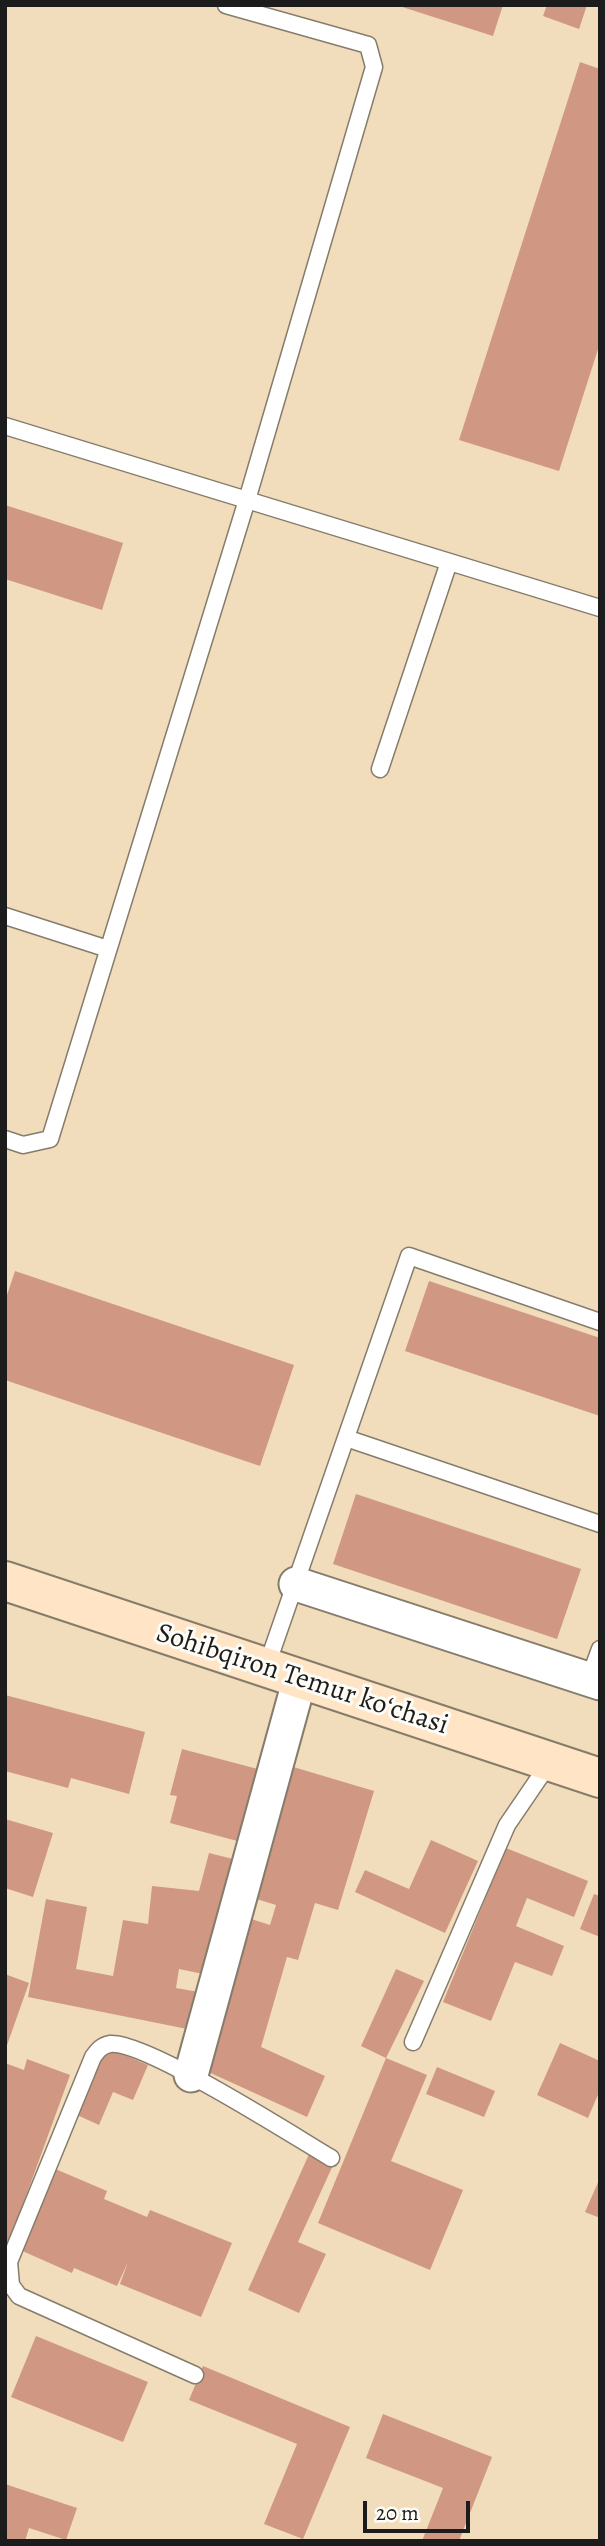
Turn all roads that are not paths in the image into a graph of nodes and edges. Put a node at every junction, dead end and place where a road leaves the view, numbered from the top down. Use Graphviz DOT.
graph roads {
  1 [pos="226,5"];
  2 [pos="5,426"];
  3 [pos="247,500"];
  4 [pos="449,562"];
  5 [pos="600,608"];
  6 [pos="380,769"];
  7 [pos="5,916"];
  8 [pos="108,949"];
  9 [pos="5,1139"];
  10 [pos="600,1322"];
  11 [pos="346,1438"];
  12 [pos="600,1524"];
  13 [pos="5,1581"];
  14 [pos="296,1584"];
  15 [pos="596,1670"];
  16 [pos="283,1673"];
  17 [pos="550,1762"];
  18 [pos="600,1778"];
  19 [pos="413,2042"];
  20 [pos="191,2075"];
  21 [pos="331,2158"];
  22 [pos="195,2375"];
  1 -- 3 [label="lane"];
  2 -- 3 [label="lane"];
  3 -- 4 [label="lane"];
  3 -- 8 [label="lane"];
  4 -- 5 [label="lane"];
  4 -- 6 [label="lane"];
  7 -- 8 [label="lane"];
  8 -- 9 [label="lane"];
  10 -- 11 [label="lane"];
  11 -- 12 [label="lane"];
  11 -- 14 [label="lane"];
  13 -- 16 [label="main road, Sohibqiron Temur koʻchasi"];
  14 -- 15 [label="street"];
  14 -- 16 [label="lane"];
  16 -- 17 [label="main road, Sohibqiron Temur koʻchasi"];
  16 -- 20 [label="street"];
  17 -- 18 [label="main road, Sohibqiron Temur koʻchasi"];
  17 -- 19 [label="lane"];
  20 -- 21 [label="lane"];
  20 -- 22 [label="lane"];
}
